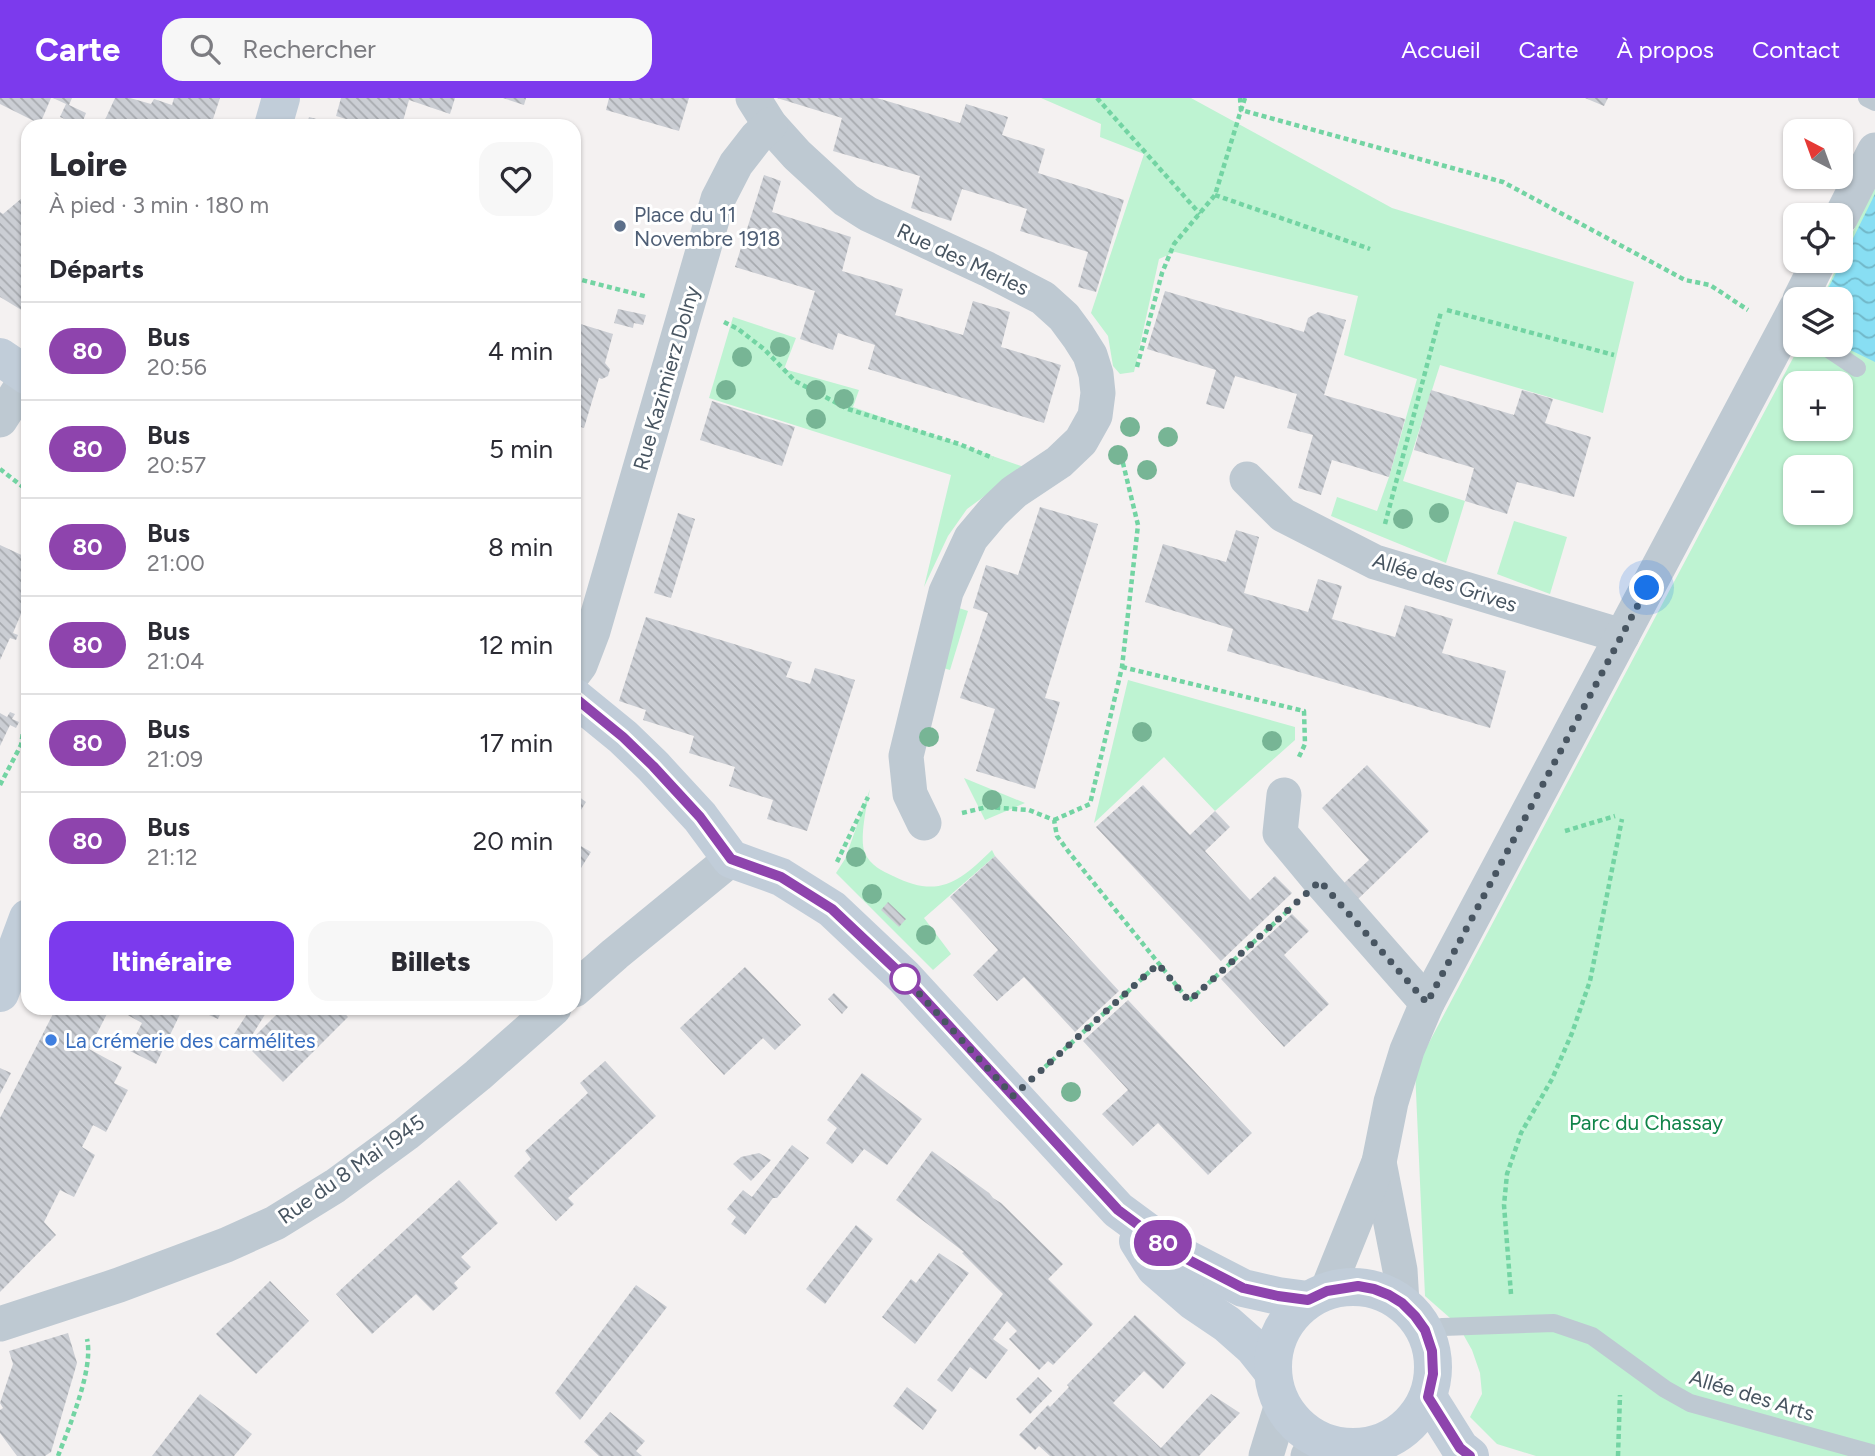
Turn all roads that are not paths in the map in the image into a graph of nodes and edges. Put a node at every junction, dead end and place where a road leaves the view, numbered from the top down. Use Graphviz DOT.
graph roads {
  1 [pos="281,98"];
  2 [pos="1867,98"];
  3 [pos="1875,102"];
  4 [pos="762,112"];
  5 [pos="275,119"];
  6 [pos="1875,150"];
  7 [pos="1848,203"];
  8 [pos="1783,335"];
  9 [pos="0,357"];
  10 [pos="1841,357"];
  11 [pos="1857,368"];
  12 [pos="21,371"];
  13 [pos="21,387"];
  14 [pos="0,421"];
  15 [pos="1247,479"];
  16 [pos="1622,636"];
  17 [pos="581,662"];
  18 [pos="581,703"];
  19 [pos="1284,795"];
  20 [pos="924,823"];
  21 [pos="731,859"];
  22 [pos="21,937"];
  23 [pos="581,984"];
  24 [pos="0,993"];
  25 [pos="1427,1003"];
  26 [pos="546,1015"];
  27 [pos="1379,1162"];
  28 [pos="1118,1210"];
  29 [pos="1318,1295"];
  30 [pos="1414,1316"];
  31 [pos="0,1324"];
  32 [pos="1278,1388"];
  33 [pos="1428,1397"];
  34 [pos="1341,1450"];
  35 [pos="1875,1454"];
  36 [pos="1266,1456"];
  37 [pos="1470,1456"];
  1 -- 5 [label="street"];
  2 -- 3 [label="lane"];
  4 -- 17 [label="street, Rue Kazimierz Dolny"];
  4 -- 20 [label="street, Rue des Merles"];
  6 -- 7 [label="street"];
  8 -- 16 [label="street"];
  9 -- 12 [label="street"];
  10 -- 11 [label="lane"];
  13 -- 14 [label="street"];
  15 -- 16 [label="street, Allée des Grives"];
  16 -- 25 [label="street"];
  18 -- 21 [label="street"];
  19 -- 25 [label="street"];
  21 -- 23 [label="street"];
  21 -- 28 [label="street"];
  22 -- 24 [label="street"];
  25 -- 27 [label="street"];
  26 -- 31 [label="street, Rue du 8 Mai 1945"];
  27 -- 29 [label="street"];
  27 -- 30 [label="street"];
  28 -- 29 [label="street"];
  28 -- 32 [label="street"];
  29 -- 30 [label="street"];
  29 -- 32 [label="street"];
  30 -- 33 [label="street"];
  30 -- 35 [label="lane, Allée des Arts"];
  32 -- 34 [label="street"];
  32 -- 36 [label="street"];
  33 -- 34 [label="street"];
  33 -- 37 [label="street"];
}
